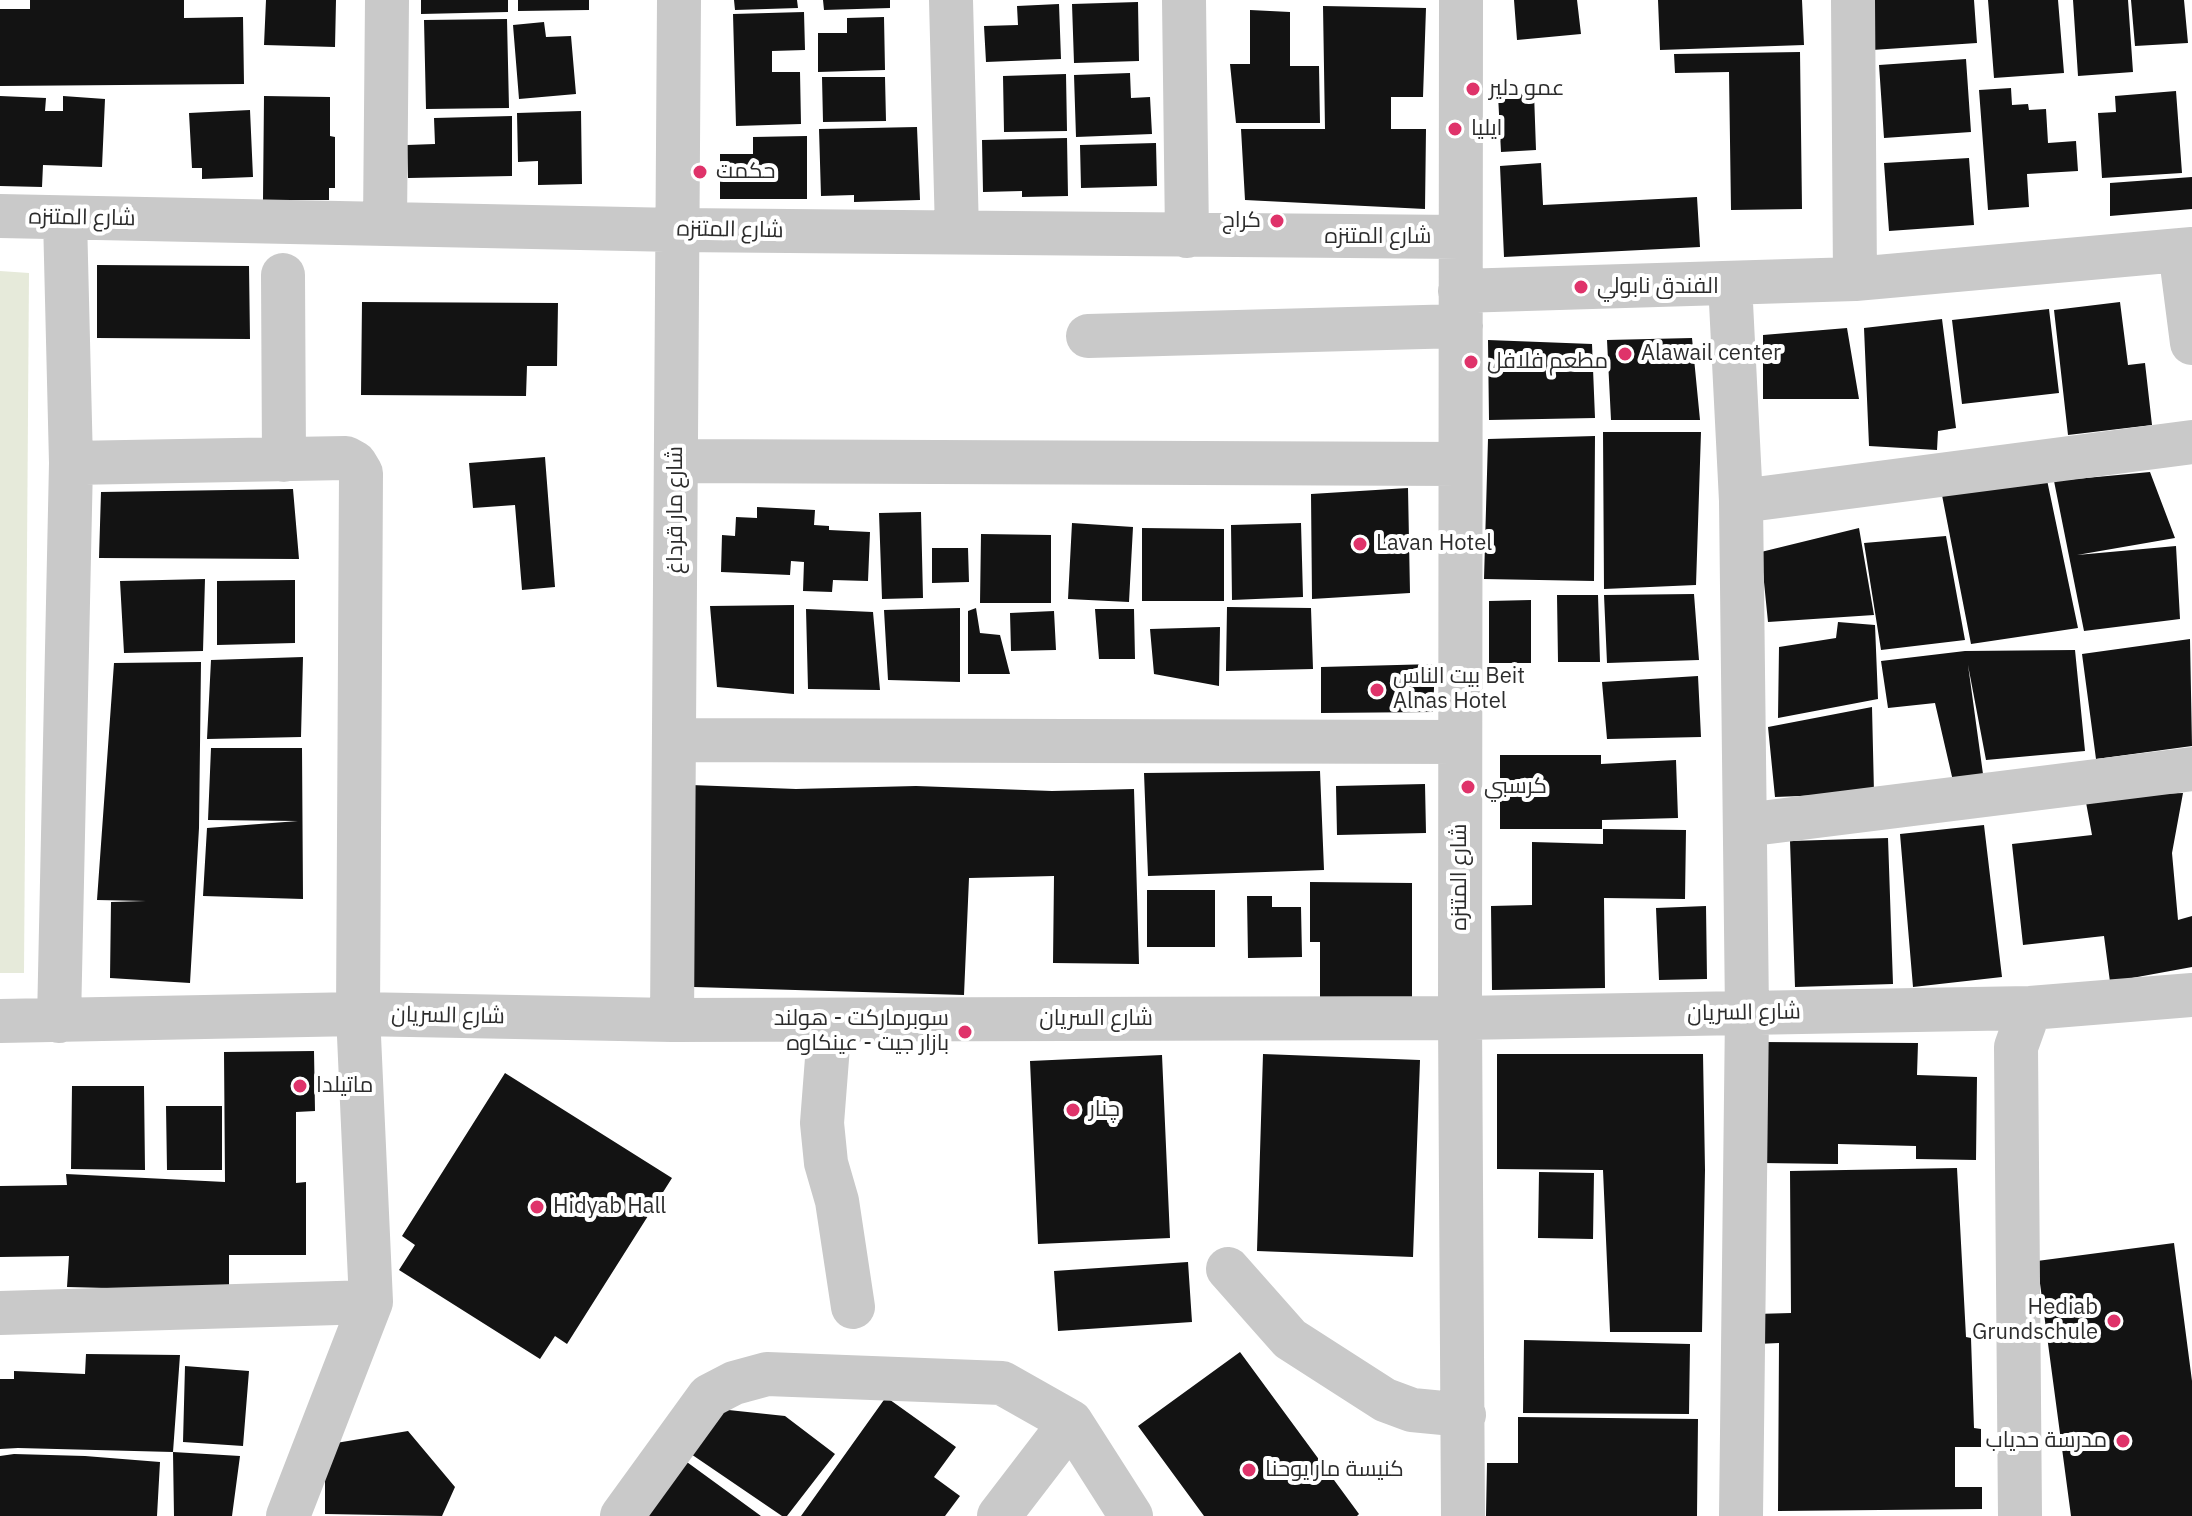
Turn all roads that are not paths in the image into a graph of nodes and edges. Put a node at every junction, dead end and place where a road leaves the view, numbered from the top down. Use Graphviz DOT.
graph roads {
  1 [pos="387,0"];
  2 [pos="679,0"];
  3 [pos="951,0"];
  4 [pos="1184,0"];
  5 [pos="1461,0"];
  6 [pos="1853,0"];
  7 [pos="0,216"];
  8 [pos="65,218"];
  9 [pos="385,224"];
  10 [pos="677,230"];
  11 [pos="957,232"];
  12 [pos="1187,236"];
  13 [pos="1460,237"];
  14 [pos="2186,249"];
  15 [pos="283,275"];
  16 [pos="1855,279"];
  17 [pos="1730,283"];
  18 [pos="1460,308"];
  19 [pos="1088,336"];
  20 [pos="2192,343"];
  21 [pos="2192,442"];
  22 [pos="284,460"];
  23 [pos="676,461"];
  24 [pos="71,463"];
  25 [pos="1460,464"];
  26 [pos="1741,501"];
  27 [pos="674,740"];
  28 [pos="1460,742"];
  29 [pos="2192,769"];
  30 [pos="1745,825"];
  31 [pos="2192,995"];
  32 [pos="2030,1008"];
  33 [pos="1747,1013"];
  34 [pos="358,1014"];
  35 [pos="1460,1018"];
  36 [pos="672,1020"];
  37 [pos="830,1020"];
  38 [pos="0,1021"];
  39 [pos="59,1021"];
  40 [pos="1228,1269"];
  41 [pos="371,1302"];
  42 [pos="853,1307"];
  43 [pos="0,1313"];
  44 [pos="1464,1415"];
  45 [pos="1071,1422"];
  46 [pos="288,1516"];
  47 [pos="622,1516"];
  48 [pos="999,1516"];
  49 [pos="1131,1516"];
  50 [pos="1463,1516"];
  51 [pos="1741,1516"];
  52 [pos="2020,1516"];
  1 -- 9 [label="street"];
  2 -- 10 [label="street, شارع مار قرداغ"];
  3 -- 11 [label="street"];
  4 -- 12 [label="street"];
  5 -- 13 [label="street, شارع المتنزه"];
  6 -- 16 [label="street"];
  7 -- 8 [label="street, شارع المتنزه"];
  8 -- 9 [label="street, شارع المتنزه"];
  8 -- 24 [label="street"];
  9 -- 10 [label="street, شارع المتنزه"];
  10 -- 11 [label="street, شارع المتنزه"];
  10 -- 23 [label="street, شارع مار قرداغ"];
  11 -- 12 [label="street, شارع المتنزه"];
  12 -- 13 [label="street, شارع المتنزه"];
  13 -- 18 [label="street, شارع المتنزه"];
  14 -- 16 [label="street"];
  14 -- 20 [label="street"];
  15 -- 22 [label="street"];
  16 -- 17 [label="street"];
  17 -- 18 [label="street"];
  17 -- 26 [label="street"];
  18 -- 19 [label="street"];
  18 -- 25 [label="street, شارع المتنزه"];
  21 -- 26 [label="street"];
  22 -- 24 [label="street"];
  22 -- 34 [label="street"];
  23 -- 25 [label="street"];
  23 -- 27 [label="street, شارع مار قرداغ"];
  24 -- 39 [label="street"];
  25 -- 28 [label="street, شارع المتنزه"];
  26 -- 30 [label="street"];
  27 -- 28 [label="street"];
  27 -- 36 [label="street, شارع مار قرداغ"];
  28 -- 35 [label="street, شارع المتنزه"];
  29 -- 30 [label="street"];
  30 -- 33 [label="street"];
  31 -- 32 [label="street, شارع السريان"];
  32 -- 33 [label="street, شارع السريان"];
  32 -- 52 [label="street"];
  33 -- 35 [label="street, شارع السريان"];
  33 -- 51 [label="street"];
  34 -- 36 [label="street, شارع السريان"];
  34 -- 39 [label="street, شارع السريان"];
  34 -- 41 [label="street"];
  35 -- 37 [label="street, شارع السريان"];
  35 -- 44 [label="street, شارع المتنزه"];
  36 -- 37 [label="street, شارع السريان"];
  37 -- 42 [label="street"];
  38 -- 39 [label="street, شارع السريان"];
  40 -- 44 [label="street"];
  41 -- 43 [label="street"];
  41 -- 46 [label="street"];
  44 -- 50 [label="street, شارع المتنزه"];
  45 -- 47 [label="street"];
  45 -- 48 [label="street"];
  45 -- 49 [label="street"];
}
